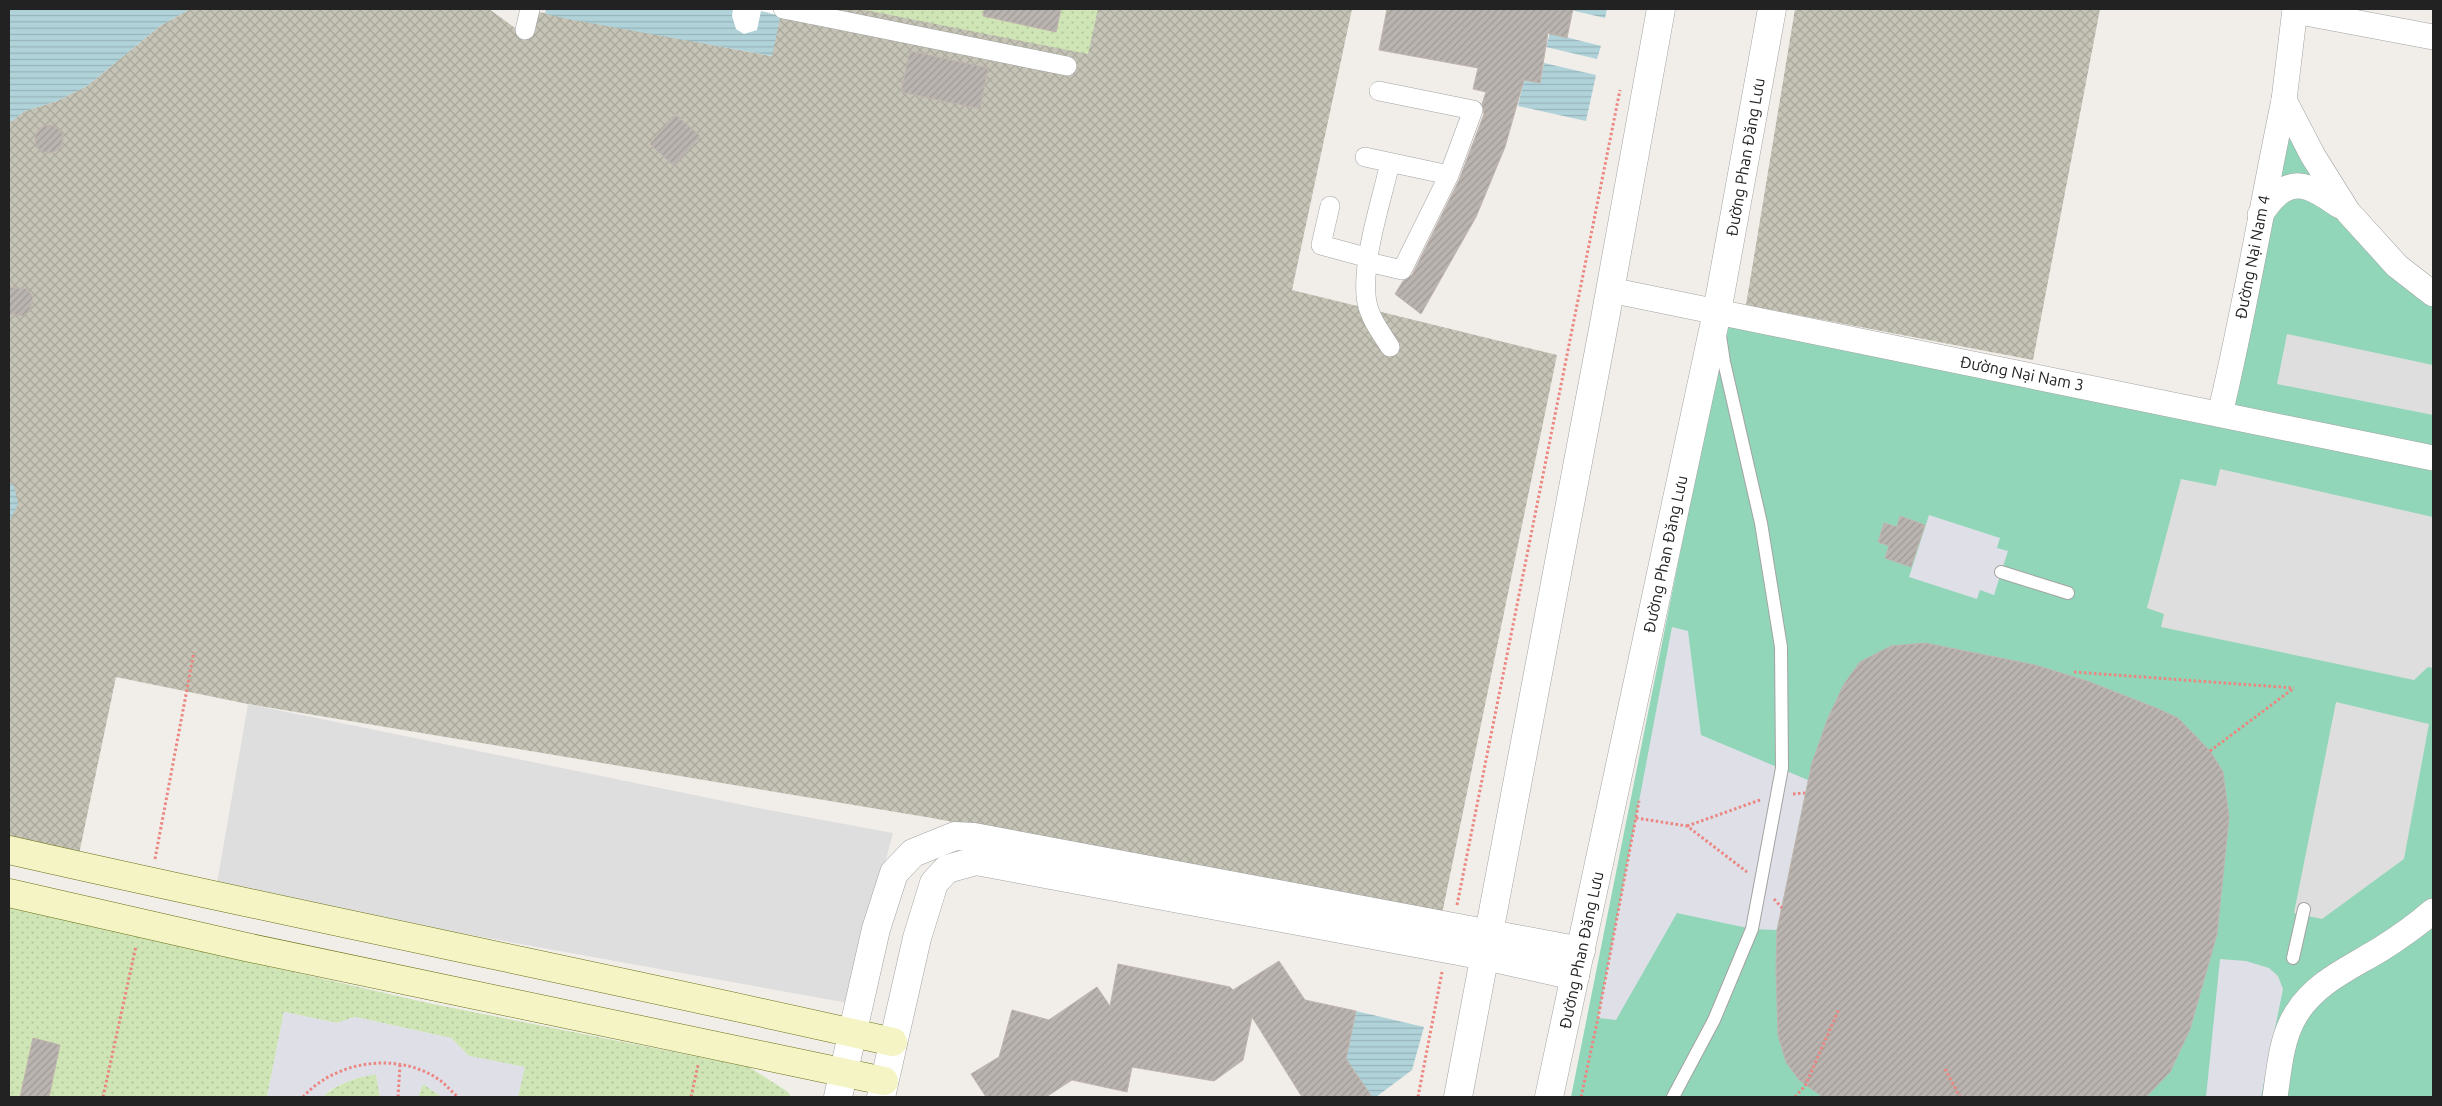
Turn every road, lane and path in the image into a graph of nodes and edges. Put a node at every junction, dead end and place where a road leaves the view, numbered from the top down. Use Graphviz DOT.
graph roads {
  1 [pos="530,9"];
  2 [pos="783,9"];
  3 [pos="1660,9"];
  4 [pos="1772,9"];
  5 [pos="2296,10"];
  6 [pos="809,11"];
  7 [pos="525,30"];
  8 [pos="2433,37"];
  9 [pos="1068,66"];
  10 [pos="1620,87"];
  11 [pos="1379,91"];
  12 [pos="2284,100"];
  13 [pos="1365,157"];
  14 [pos="1390,163"];
  15 [pos="1449,175"];
  16 [pos="1330,206"];
  17 [pos="2348,212"];
  18 [pos="2260,215"];
  19 [pos="1368,260"];
  20 [pos="1610,290"];
  21 [pos="2433,294"];
  22 [pos="1717,312"];
  23 [pos="1390,347"];
  24 [pos="2220,414"];
  25 [pos="2433,458"];
  26 [pos="2001,572"];
  27 [pos="2068,593"];
  28 [pos="194,652"];
  29 [pos="2074,672"];
  30 [pos="2210,750"];
  31 [pos="1778,794"];
  32 [pos="1636,818"];
  33 [pos="1687,826"];
  34 [pos="9,850"];
  35 [pos="155,859"];
  36 [pos="1761,883"];
  37 [pos="9,893"];
  38 [pos="255,906"];
  39 [pos="2304,910"];
  40 [pos="2433,910"];
  41 [pos="1452,928"];
  42 [pos="138,938"];
  43 [pos="1487,945"];
  44 [pos="246,947"];
  45 [pos="2293,958"];
  46 [pos="1444,962"];
  47 [pos="1578,964"];
  48 [pos="609,980"];
  49 [pos="1839,1009"];
  50 [pos="600,1021"];
  51 [pos="853,1033"];
  52 [pos="893,1042"];
  53 [pos="699,1060"];
  54 [pos="400,1065"];
  55 [pos="1945,1069"];
  56 [pos="841,1085"];
  57 [pos="883,1089"];
  58 [pos="103,1097"];
  59 [pos="303,1097"];
  60 [pos="398,1097"];
  61 [pos="458,1097"];
  62 [pos="691,1097"];
  63 [pos="1418,1097"];
  64 [pos="1458,1097"];
  65 [pos="1549,1097"];
  66 [pos="1673,1097"];
  67 [pos="1795,1097"];
  68 [pos="1960,1097"];
  69 [pos="2275,1097"];
  1 -- 7 [label="street"];
  2 -- 6 [label="street"];
  3 -- 20 [label="street"];
  4 -- 22 [label="street, Đường Phan Đăng Lưu"];
  5 -- 8 [label="street"];
  5 -- 12 [label="street, Đường Nại Nam 4"];
  6 -- 9 [label="street"];
  10 -- 41 [label="path"];
  11 -- 15 [label="street"];
  12 -- 17 [label="street"];
  12 -- 18 [label="street, Đường Nại Nam 4"];
  13 -- 14 [label="street"];
  14 -- 15 [label="street"];
  14 -- 19 [label="street"];
  15 -- 19 [label="street"];
  16 -- 19 [label="street"];
  17 -- 18 [label="street"];
  17 -- 21 [label="street"];
  18 -- 24 [label="street, Đường Nại Nam 4"];
  19 -- 23 [label="street"];
  20 -- 22 [label="street, Đường Nại Nam 3"];
  20 -- 43 [label="street"];
  22 -- 24 [label="street, Đường Nại Nam 3"];
  22 -- 31 [label="lane"];
  22 -- 47 [label="street, Đường Phan Đăng Lưu"];
  24 -- 25 [label="street, Đường Nại Nam 3"];
  26 -- 27 [label="lane"];
  28 -- 35 [label="path"];
  29 -- 30 [label="path"];
  31 -- 33 [label="path"];
  31 -- 36 [label="lane"];
  32 -- 33 [label="path"];
  33 -- 36 [label="path"];
  34 -- 38 [label="main road"];
  36 -- 66 [label="lane"];
  37 -- 44 [label="main road"];
  38 -- 44 [label="main road"];
  38 -- 48 [label="main road"];
  39 -- 45 [label="lane"];
  40 -- 69 [label="street"];
  41 -- 43 [label="street"];
  41 -- 51 [label="street"];
  42 -- 58 [label="path"];
  43 -- 47 [label="street"];
  43 -- 52 [label="street"];
  43 -- 64 [label="street"];
  44 -- 50 [label="main road"];
  46 -- 63 [label="path"];
  47 -- 65 [label="street, Đường Phan Đăng Lưu"];
  48 -- 50 [label="main road"];
  48 -- 51 [label="main road"];
  49 -- 67 [label="path"];
  50 -- 56 [label="main road"];
  51 -- 52 [label="main road"];
  51 -- 56 [label="street"];
  52 -- 57 [label="street"];
  53 -- 62 [label="path"];
  54 -- 59 [label="path"];
  54 -- 60 [label="path"];
  54 -- 61 [label="path"];
  55 -- 68 [label="path"];
  56 -- 57 [label="main road"];
}
